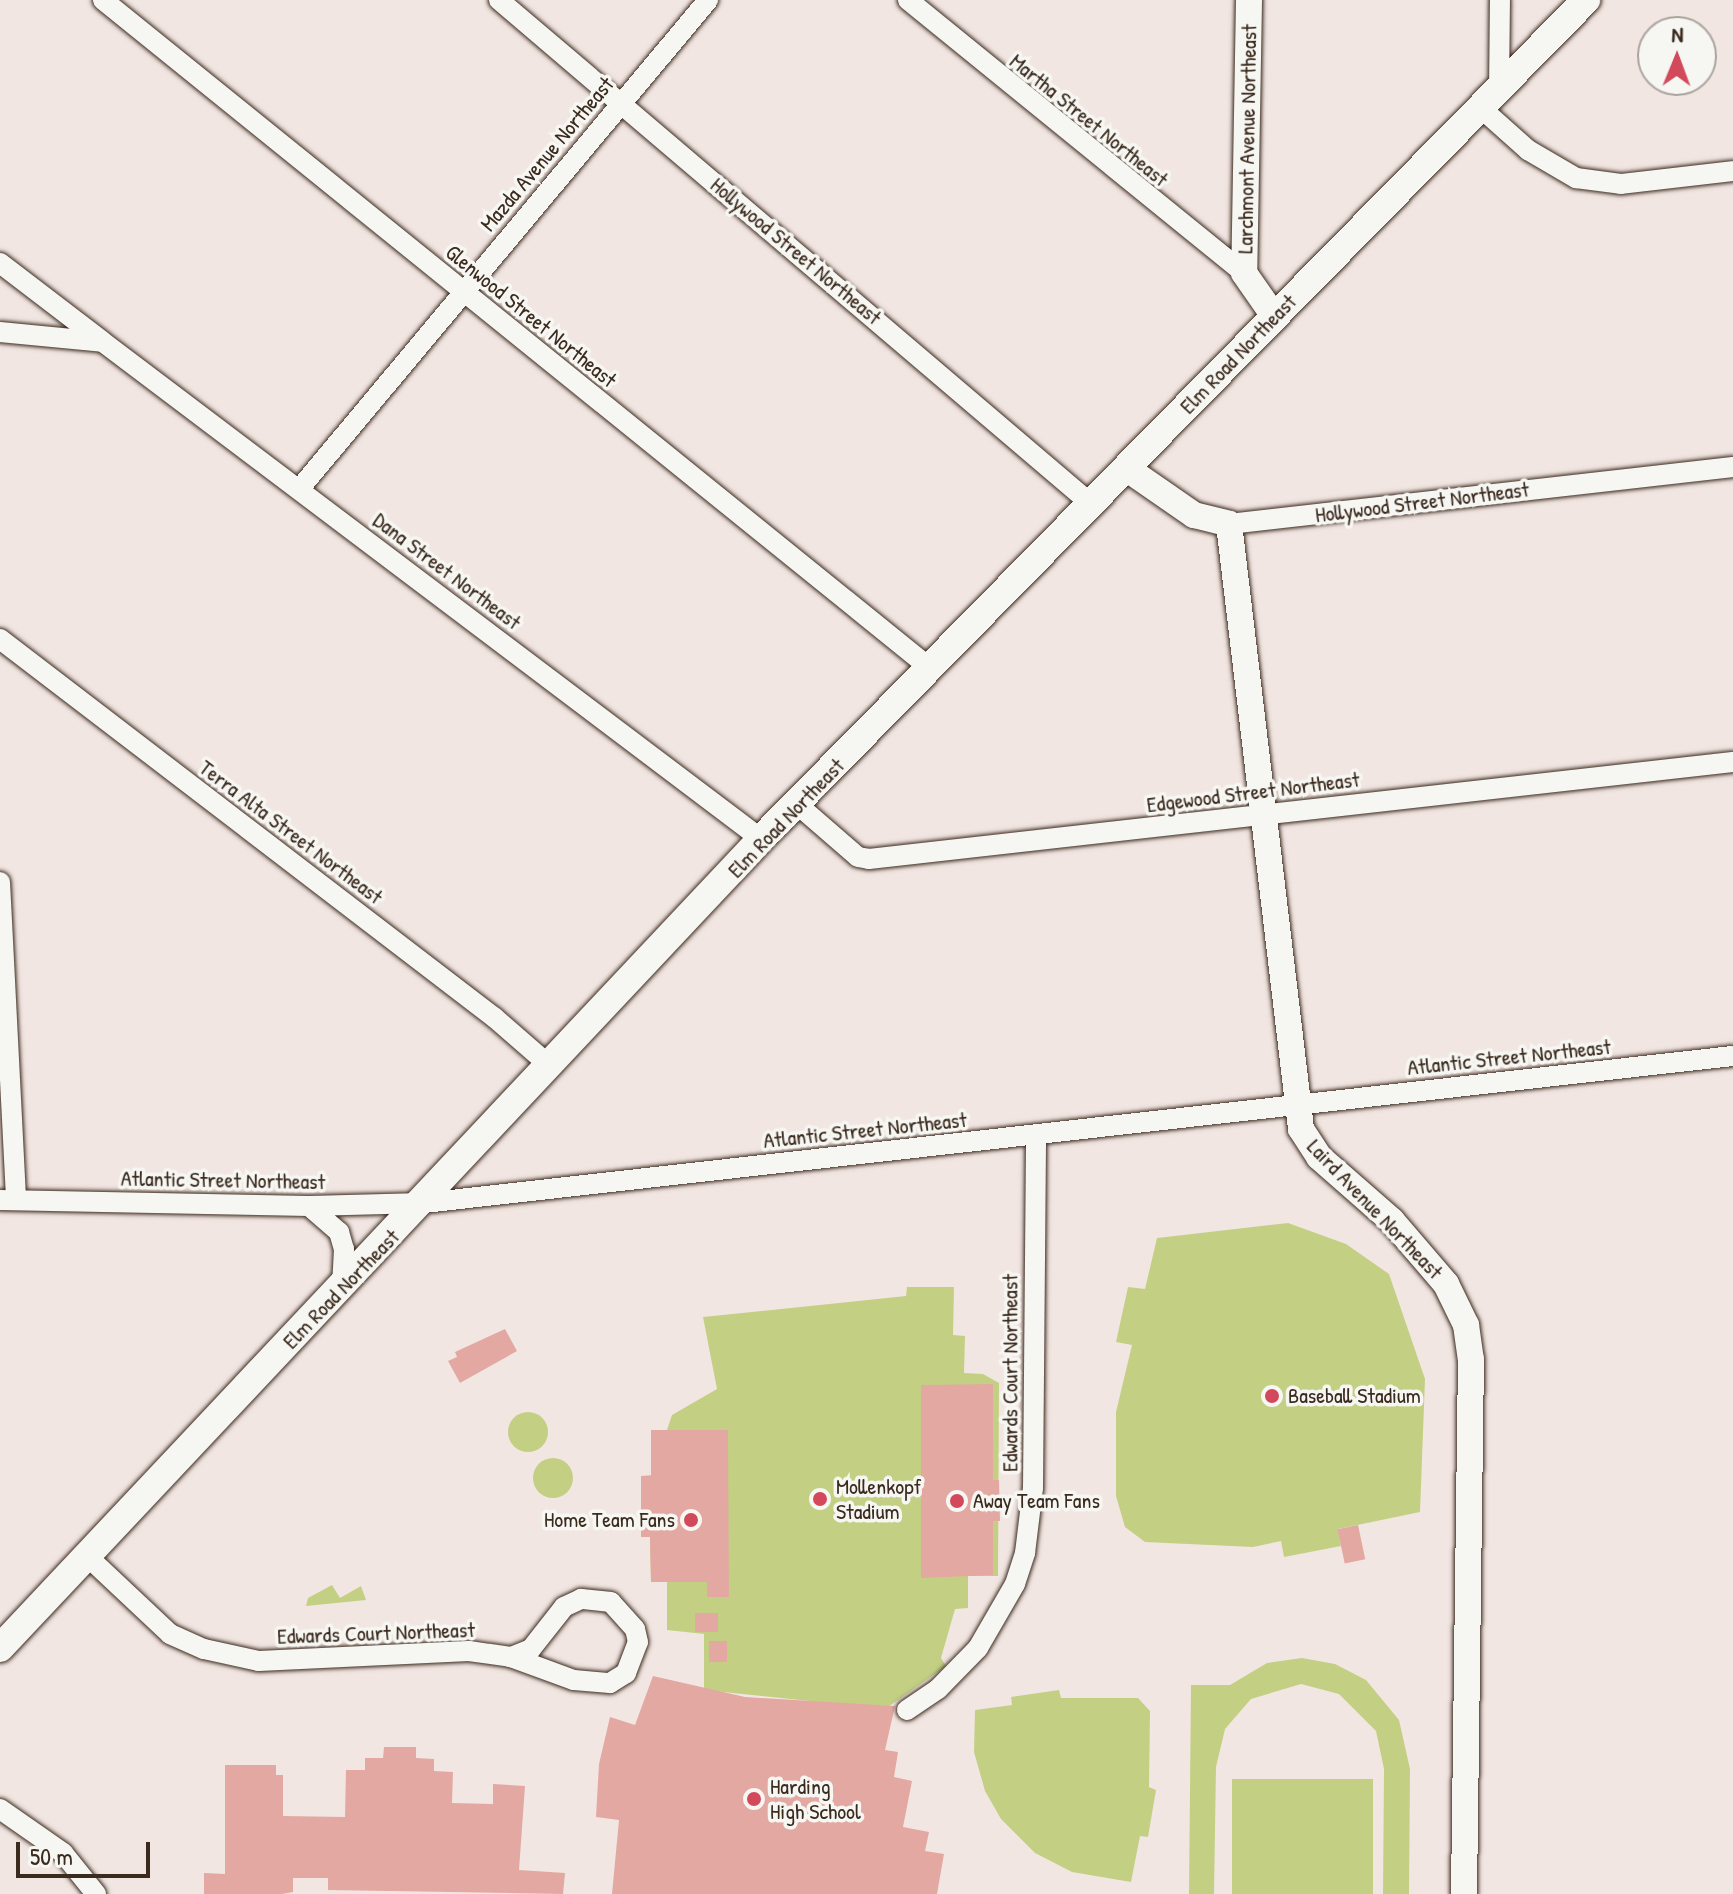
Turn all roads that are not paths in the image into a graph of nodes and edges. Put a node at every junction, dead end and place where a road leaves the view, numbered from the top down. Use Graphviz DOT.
graph roads {
  1 [pos="103,0"];
  2 [pos="499,0"];
  3 [pos="708,0"];
  4 [pos="908,0"];
  5 [pos="1249,0"];
  6 [pos="1500,0"];
  7 [pos="1586,0"];
  8 [pos="1490,100"];
  9 [pos="621,103"];
  10 [pos="1733,171"];
  11 [pos="0,263"];
  12 [pos="1244,273"];
  13 [pos="463,292"];
  14 [pos="1274,316"];
  15 [pos="0,332"];
  16 [pos="103,342"];
  17 [pos="1733,467"];
  18 [pos="1126,468"];
  19 [pos="301,487"];
  20 [pos="1090,503"];
  21 [pos="1229,524"];
  22 [pos="0,639"];
  23 [pos="930,668"];
  24 [pos="1733,762"];
  25 [pos="798,805"];
  26 [pos="1265,814"];
  27 [pos="761,839"];
  28 [pos="0,882"];
  29 [pos="1733,1056"];
  30 [pos="550,1066"];
  31 [pos="1298,1108"];
  32 [pos="1036,1135"];
  33 [pos="8,1200"];
  34 [pos="424,1203"];
  35 [pos="309,1206"];
  36 [pos="342,1288"];
  37 [pos="86,1555"];
  38 [pos="0,1648"];
  39 [pos="511,1657"];
  40 [pos="907,1710"];
  41 [pos="0,1809"];
  42 [pos="96,1894"];
  43 [pos="1464,1894"];
  1 -- 13 [label="street, Glenwood Street Northeast"];
  2 -- 9 [label="street, Hollywood Street Northeast"];
  3 -- 9 [label="street, Mazda Avenue Northeast"];
  4 -- 12 [label="street, Martha Street Northeast"];
  5 -- 12 [label="street, Larchmont Avenue Northeast"];
  6 -- 8 [label="street"];
  7 -- 8 [label="main road, Elm Road Northeast"];
  8 -- 10 [label="street"];
  8 -- 14 [label="main road, Elm Road Northeast"];
  9 -- 13 [label="street, Mazda Avenue Northeast"];
  9 -- 20 [label="street, Hollywood Street Northeast"];
  11 -- 16 [label="street, Dana Street Northeast"];
  12 -- 14 [label="street, Larchmont Avenue Northeast"];
  13 -- 19 [label="street, Mazda Avenue Northeast"];
  13 -- 23 [label="street, Glenwood Street Northeast"];
  14 -- 18 [label="main road, Elm Road Northeast"];
  15 -- 16 [label="street"];
  16 -- 19 [label="street, Dana Street Northeast"];
  17 -- 21 [label="street, Hollywood Street Northeast"];
  18 -- 20 [label="main road, Elm Road Northeast"];
  18 -- 21 [label="street, Hollywood Street Northeast"];
  19 -- 27 [label="street, Dana Street Northeast"];
  20 -- 23 [label="main road, Elm Road Northeast"];
  21 -- 26 [label="street, Laird Avenue Northeast"];
  22 -- 30 [label="street, Terra Alta Street Northeast"];
  23 -- 25 [label="main road, Elm Road Northeast"];
  24 -- 26 [label="street, Edgewood Street Northeast"];
  25 -- 26 [label="street, Edgewood Street Northeast"];
  25 -- 27 [label="main road, Elm Road Northeast"];
  26 -- 31 [label="street, Laird Avenue Northeast"];
  27 -- 30 [label="main road, Elm Road Northeast"];
  28 -- 33 [label="street"];
  29 -- 31 [label="street, Atlantic Street Northeast"];
  30 -- 34 [label="main road, Elm Road Northeast"];
  31 -- 32 [label="street, Atlantic Street Northeast"];
  31 -- 43 [label="street, Laird Avenue Northeast"];
  32 -- 34 [label="street, Atlantic Street Northeast"];
  32 -- 40 [label="street, Edwards Court Northeast"];
  33 -- 35 [label="street, Atlantic Street Northeast"];
  34 -- 35 [label="street, Atlantic Street Northeast"];
  34 -- 36 [label="main road, Elm Road Northeast"];
  35 -- 36 [label="street"];
  36 -- 37 [label="main road, Elm Road Northeast"];
  37 -- 38 [label="main road, Elm Road Northeast"];
  37 -- 39 [label="street, Edwards Court Northeast"];
  39 -- 39 [label="street, Edwards Court Northeast"];
  41 -- 42 [label="street"];
}
